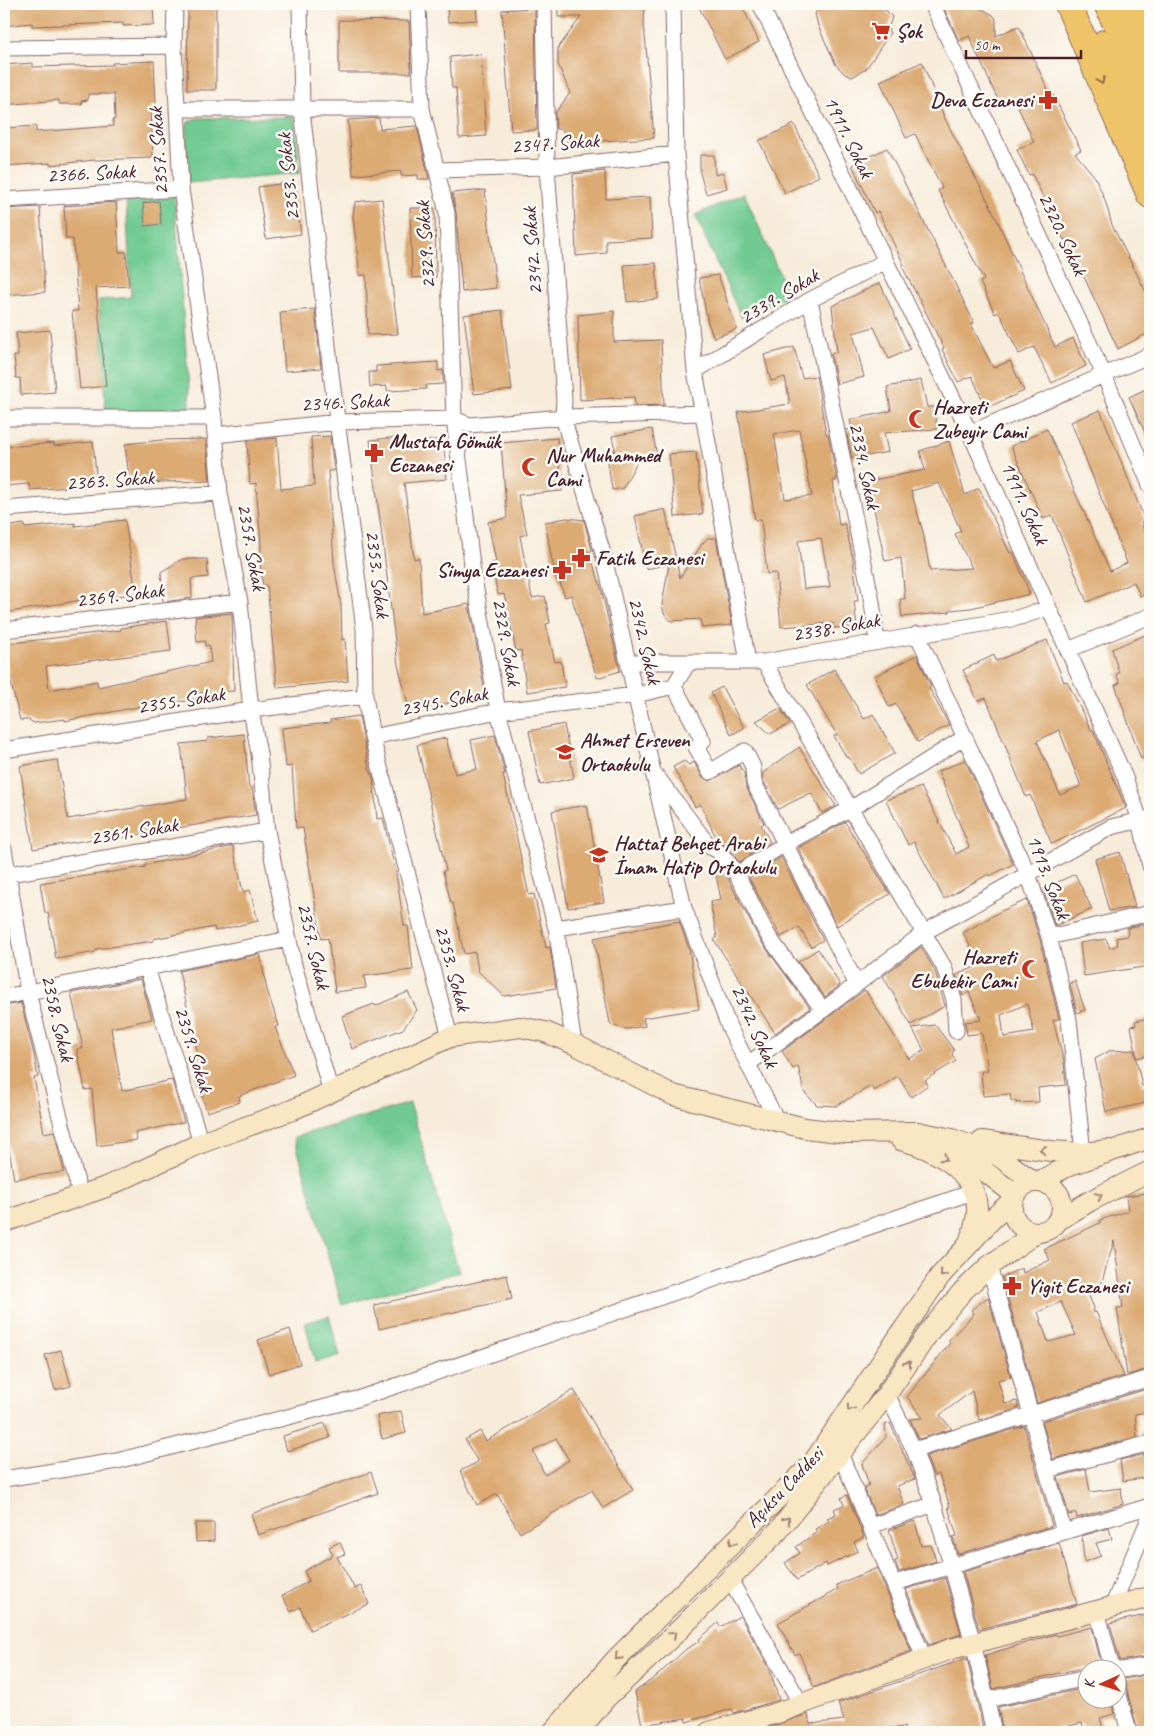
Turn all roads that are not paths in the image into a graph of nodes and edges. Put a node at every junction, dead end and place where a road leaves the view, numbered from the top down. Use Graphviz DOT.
graph roads {
  1 [pos="174,4"];
  2 [pos="300,4"];
  3 [pos="418,4"];
  4 [pos="544,4"];
  5 [pos="673,4"];
  6 [pos="760,4"];
  7 [pos="932,4"];
  8 [pos="1072,4"];
  9 [pos="1124,5"];
  10 [pos="174,46"];
  11 [pos="4,48"];
  12 [pos="1150,51"];
  13 [pos="1150,99"];
  14 [pos="177,109"];
  15 [pos="302,110"];
  16 [pos="422,110"];
  17 [pos="1150,146"];
  18 [pos="676,154"];
  19 [pos="547,167"];
  20 [pos="438,170"];
  21 [pos="181,189"];
  22 [pos="1150,195"];
  23 [pos="4,200"];
  24 [pos="886,261"];
  25 [pos="810,300"];
  26 [pos="1150,355"];
  27 [pos="695,371"];
  28 [pos="1104,375"];
  29 [pos="703,413"];
  30 [pos="563,417"];
  31 [pos="4,418"];
  32 [pos="214,418"];
  33 [pos="454,419"];
  34 [pos="338,422"];
  35 [pos="970,433"];
  36 [pos="1150,485"];
  37 [pos="220,493"];
  38 [pos="4,509"];
  39 [pos="240,602"];
  40 [pos="1048,608"];
  41 [pos="1150,616"];
  42 [pos="4,630"];
  43 [pos="917,634"];
  44 [pos="877,642"];
  45 [pos="1068,650"];
  46 [pos="628,662"];
  47 [pos="748,662"];
  48 [pos="764,662"];
  49 [pos="688,663"];
  50 [pos="674,686"];
  51 [pos="636,695"];
  52 [pos="365,696"];
  53 [pos="251,710"];
  54 [pos="498,711"];
  55 [pos="372,737"];
  56 [pos="965,737"];
  57 [pos="4,750"];
  58 [pos="651,769"];
  59 [pos="852,808"];
  60 [pos="1145,819"];
  61 [pos="267,831"];
  62 [pos="783,845"];
  63 [pos="4,849"];
  64 [pos="1150,866"];
  65 [pos="9,874"];
  66 [pos="737,874"];
  67 [pos="1028,874"];
  68 [pos="684,908"];
  69 [pos="1150,913"];
  70 [pos="556,928"];
  71 [pos="925,932"];
  72 [pos="1049,937"];
  73 [pos="289,939"];
  74 [pos="147,968"];
  75 [pos="856,983"];
  76 [pos="28,993"];
  77 [pos="4,997"];
  78 [pos="823,1010"];
  79 [pos="956,1031"];
  80 [pos="450,1037"];
  81 [pos="574,1044"];
  82 [pos="748,1064"];
  83 [pos="331,1092"];
  84 [pos="777,1121"];
  85 [pos="918,1132"];
  86 [pos="847,1133"];
  87 [pos="1150,1138"];
  88 [pos="952,1139"];
  89 [pos="201,1143"];
  90 [pos="1109,1150"];
  91 [pos="1083,1153"];
  92 [pos="1150,1171"];
  93 [pos="1036,1182"];
  94 [pos="973,1192"];
  95 [pos="80,1194"];
  96 [pos="1013,1198"];
  97 [pos="1057,1221"];
  98 [pos="4,1222"];
  99 [pos="1037,1232"];
  100 [pos="968,1245"];
  101 [pos="989,1266"];
  102 [pos="1150,1378"];
  103 [pos="887,1394"];
  104 [pos="1030,1413"];
  105 [pos="1150,1443"];
  106 [pos="914,1450"];
  107 [pos="840,1453"];
  108 [pos="1047,1470"];
  109 [pos="4,1479"];
  110 [pos="934,1504"];
  111 [pos="1150,1506"];
  112 [pos="1150,1516"];
  113 [pos="871,1526"];
  114 [pos="1064,1532"];
  115 [pos="952,1566"];
  116 [pos="730,1580"];
  117 [pos="895,1584"];
  118 [pos="1150,1597"];
  119 [pos="1105,1609"];
  120 [pos="973,1643"];
  121 [pos="924,1658"];
  122 [pos="1111,1658"];
  123 [pos="1150,1665"];
  124 [pos="1126,1669"];
  125 [pos="1076,1680"];
  126 [pos="987,1700"];
  127 [pos="801,1704"];
  128 [pos="1122,1708"];
  129 [pos="553,1732"];
  130 [pos="578,1732"];
  131 [pos="709,1732"];
  132 [pos="994,1732"];
  133 [pos="1129,1732"];
  1 -- 10 [label="street, 2357. Sokak"];
  2 -- 15 [label="street, 2353. Sokak"];
  3 -- 16 [label="street, 2329. Sokak"];
  4 -- 19 [label="street, 2342. Sokak"];
  5 -- 18 [label="street"];
  6 -- 24 [label="street, 1911. Sokak"];
  7 -- 28 [label="street, 2320. Sokak"];
  8 -- 17 [label="highway"];
  8 -- 22 [label="highway, one-way"];
  9 -- 12 [label="highway"];
  9 -- 13 [label="highway"];
  10 -- 11 [label="street"];
  10 -- 14 [label="street, 2357. Sokak"];
  14 -- 15 [label="street"];
  14 -- 21 [label="street, 2357. Sokak"];
  15 -- 16 [label="street"];
  15 -- 34 [label="street, 2353. Sokak"];
  16 -- 20 [label="street, 2329. Sokak"];
  18 -- 19 [label="street, 2347. Sokak"];
  18 -- 27 [label="street"];
  19 -- 20 [label="street, 2347. Sokak"];
  19 -- 30 [label="street, 2342. Sokak"];
  20 -- 33 [label="street, 2329. Sokak"];
  21 -- 23 [label="street, 2366. Sokak"];
  21 -- 32 [label="street, 2357. Sokak"];
  24 -- 25 [label="street, 2339. Sokak"];
  24 -- 35 [label="street, 1911. Sokak"];
  25 -- 27 [label="street, 2339. Sokak"];
  25 -- 44 [label="street, 2334. Sokak"];
  26 -- 28 [label="street"];
  27 -- 29 [label="street"];
  28 -- 35 [label="street"];
  28 -- 36 [label="street, 2320. Sokak"];
  29 -- 30 [label="street, 2346. Sokak"];
  29 -- 47 [label="street"];
  30 -- 33 [label="street, 2346. Sokak"];
  30 -- 46 [label="street, 2342. Sokak"];
  31 -- 32 [label="street"];
  32 -- 34 [label="street, 2346. Sokak"];
  32 -- 37 [label="street, 2357. Sokak"];
  33 -- 34 [label="street, 2346. Sokak"];
  33 -- 54 [label="street, 2329. Sokak"];
  34 -- 52 [label="street, 2353. Sokak"];
  35 -- 40 [label="street, 1911. Sokak"];
  37 -- 38 [label="street, 2363. Sokak"];
  37 -- 39 [label="street, 2357. Sokak"];
  39 -- 42 [label="street, 2369. Sokak"];
  39 -- 53 [label="street, 2357. Sokak"];
  40 -- 43 [label="street, 2338. Sokak"];
  40 -- 45 [label="street, 1911. Sokak"];
  41 -- 45 [label="street"];
  43 -- 44 [label="street, 2338. Sokak"];
  43 -- 56 [label="street, 1913. Sokak"];
  44 -- 48 [label="street, 2338. Sokak"];
  45 -- 60 [label="street, 1911. Sokak"];
  46 -- 49 [label="street, 2338. Sokak"];
  46 -- 51 [label="street, 2342. Sokak"];
  47 -- 48 [label="street, 2338. Sokak"];
  47 -- 49 [label="street, 2338. Sokak"];
  48 -- 59 [label="street"];
  49 -- 50 [label="street"];
  50 -- 51 [label="street, 2345. Sokak"];
  50 -- 62 [label="street"];
  51 -- 54 [label="street, 2345. Sokak"];
  51 -- 58 [label="street, 2342. Sokak"];
  52 -- 53 [label="street, 2355. Sokak"];
  52 -- 55 [label="street, 2353. Sokak"];
  53 -- 57 [label="street, 2355. Sokak"];
  53 -- 61 [label="street, 2357. Sokak"];
  54 -- 55 [label="street, 2345. Sokak"];
  54 -- 70 [label="street, 2329. Sokak"];
  55 -- 80 [label="street, 2353. Sokak"];
  56 -- 59 [label="street"];
  56 -- 67 [label="street, 1913. Sokak"];
  58 -- 66 [label="street"];
  58 -- 68 [label="street, 2342. Sokak"];
  59 -- 62 [label="street"];
  59 -- 71 [label="street"];
  60 -- 64 [label="street, 1911. Sokak"];
  60 -- 67 [label="street"];
  61 -- 65 [label="street, 2361. Sokak"];
  61 -- 73 [label="street, 2357. Sokak"];
  62 -- 66 [label="street"];
  62 -- 75 [label="street"];
  63 -- 65 [label="street, 2358. Sokak"];
  65 -- 76 [label="street, 2358. Sokak"];
  66 -- 78 [label="street"];
  67 -- 71 [label="street"];
  67 -- 72 [label="street, 1913. Sokak"];
  68 -- 70 [label="street"];
  68 -- 82 [label="street, 2342. Sokak"];
  69 -- 72 [label="street"];
  70 -- 81 [label="street, 2329. Sokak"];
  71 -- 75 [label="street"];
  71 -- 79 [label="street"];
  72 -- 91 [label="street, 1913. Sokak"];
  73 -- 74 [label="street"];
  73 -- 83 [label="street, 2357. Sokak"];
  74 -- 76 [label="street"];
  74 -- 89 [label="street, 2359. Sokak"];
  75 -- 78 [label="street"];
  76 -- 77 [label="street"];
  76 -- 95 [label="street, 2358. Sokak"];
  78 -- 82 [label="street"];
  80 -- 81 [label="street"];
  80 -- 83 [label="street"];
  81 -- 84 [label="street"];
  82 -- 84 [label="street, 2342. Sokak"];
  83 -- 89 [label="street"];
  84 -- 86 [label="street"];
  85 -- 86 [label="street"];
  85 -- 88 [label="street"];
  85 -- 96 [label="street"];
  86 -- 94 [label="street, one-way"];
  87 -- 90 [label="street"];
  91 -- 88 [label="street, one-way"];
  88 -- 93 [label="street"];
  89 -- 95 [label="street"];
  90 -- 91 [label="street"];
  90 -- 93 [label="street"];
  97 -- 92 [label="street, one-way"];
  93 -- 96 [label="street"];
  93 -- 97 [label="street"];
  94 -- 100 [label="street"];
  94 -- 109 [label="street"];
  95 -- 98 [label="street"];
  96 -- 99 [label="street"];
  96 -- 100 [label="street, Açıksu Caddesi"];
  97 -- 99 [label="street"];
  99 -- 101 [label="street, Açıksu Caddesi"];
  100 -- 129 [label="street, Açıksu Caddesi, one-way"];
  103 -- 101 [label="street, Açıksu Caddesi, one-way"];
  101 -- 104 [label="street"];
  102 -- 104 [label="street"];
  103 -- 106 [label="street"];
  103 -- 107 [label="street, Açıksu Caddesi"];
  104 -- 106 [label="street"];
  104 -- 108 [label="street"];
  105 -- 108 [label="street"];
  106 -- 110 [label="street"];
  107 -- 113 [label="street"];
  116 -- 107 [label="street, Açıksu Caddesi, one-way"];
  108 -- 114 [label="street"];
  110 -- 113 [label="street"];
  110 -- 115 [label="street"];
  111 -- 114 [label="street"];
  112 -- 119 [label="street"];
  113 -- 117 [label="street"];
  114 -- 115 [label="street"];
  115 -- 117 [label="street"];
  115 -- 120 [label="street"];
  116 -- 127 [label="street"];
  130 -- 116 [label="street, Açıksu Caddesi, one-way"];
  117 -- 121 [label="street"];
  118 -- 119 [label="street"];
  119 -- 120 [label="street"];
  119 -- 122 [label="street"];
  120 -- 121 [label="street"];
  120 -- 126 [label="street"];
  121 -- 127 [label="street"];
  123 -- 124 [label="street"];
  125 -- 126 [label="street"];
  126 -- 132 [label="street"];
  127 -- 131 [label="street"];
  128 -- 133 [label="street"];
}
